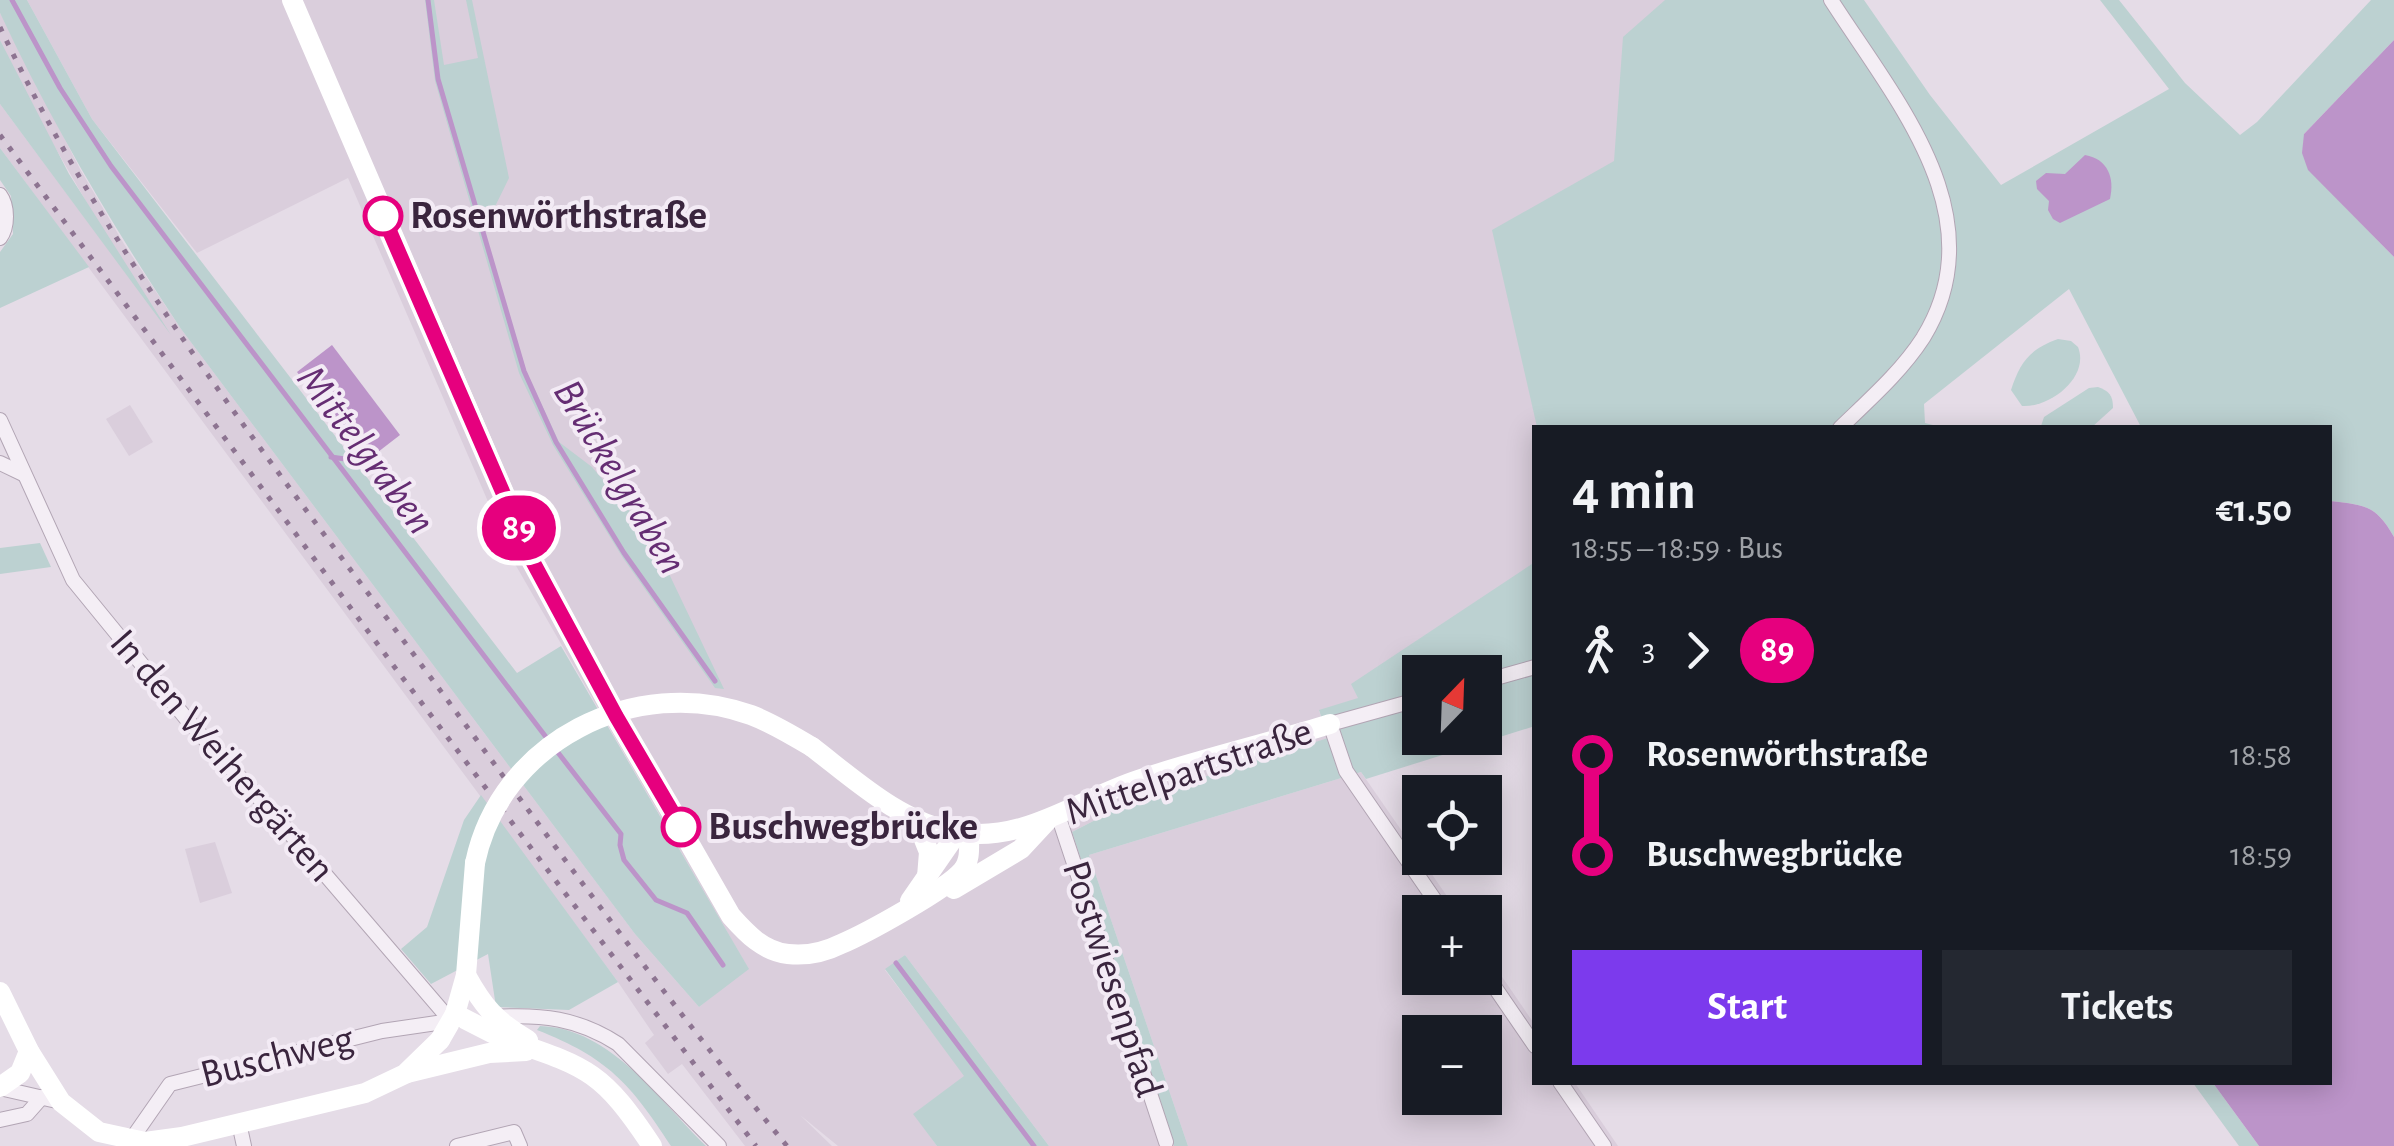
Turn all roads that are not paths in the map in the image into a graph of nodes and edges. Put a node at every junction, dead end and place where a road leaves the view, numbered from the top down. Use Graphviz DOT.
graph roads {
  1 [pos="292,0"];
  2 [pos="1832,0"];
  3 [pos="0,194"];
  4 [pos="0,238"];
  5 [pos="0,420"];
  6 [pos="1843,425"];
  7 [pos="0,463"];
  8 [pos="23,474"];
  9 [pos="1532,668"];
  10 [pos="1502,677"];
  11 [pos="1402,704"];
  12 [pos="1330,724"];
  13 [pos="1053,818"];
  14 [pos="918,822"];
  15 [pos="963,833"];
  16 [pos="927,878"];
  17 [pos="1431,895"];
  18 [pos="908,908"];
  19 [pos="466,975"];
  20 [pos="0,992"];
  21 [pos="1500,995"];
  22 [pos="453,1017"];
  23 [pos="1532,1042"];
  24 [pos="533,1045"];
  25 [pos="29,1051"];
  26 [pos="406,1074"];
  27 [pos="1562,1085"];
  28 [pos="0,1088"];
  29 [pos="51,1100"];
  30 [pos="0,1120"];
  31 [pos="239,1122"];
  32 [pos="131,1140"];
  33 [pos="1166,1142"];
  34 [pos="244,1146"];
  35 [pos="457,1146"];
  36 [pos="520,1146"];
  37 [pos="652,1146"];
  38 [pos="719,1146"];
  39 [pos="1604,1146"];
  1 -- 18 [label="street"];
  2 -- 6 [label="street"];
  3 -- 4 [label="street"];
  5 -- 8 [label="street, In den Weihergärten"];
  7 -- 8 [label="street"];
  8 -- 22 [label="street, In den Weihergärten"];
  9 -- 10 [label="street"];
  11 -- 12 [label="street, Mittelpartstraße"];
  12 -- 13 [label="street, Mittelpartstraße"];
  12 -- 17 [label="street"];
  13 -- 15 [label="street, Mittelpartstraße"];
  13 -- 18 [label="street"];
  13 -- 33 [label="street, Postwiesenpfad"];
  14 -- 15 [label="street"];
  14 -- 16 [label="street"];
  14 -- 19 [label="street, bridge"];
  15 -- 16 [label="street"];
  15 -- 18 [label="street"];
  16 -- 18 [label="street"];
  19 -- 22 [label="street"];
  19 -- 24 [label="street, bridge"];
  20 -- 25 [label="street"];
  21 -- 23 [label="street"];
  22 -- 24 [label="street, bridge"];
  22 -- 26 [label="street, bridge"];
  22 -- 32 [label="street, Buschweg"];
  22 -- 38 [label="street, Buschweg"];
  24 -- 26 [label="street"];
  24 -- 37 [label="street"];
  25 -- 28 [label="street"];
  25 -- 29 [label="street"];
  26 -- 31 [label="street, Buschweg"];
  27 -- 39 [label="street"];
  28 -- 29 [label="street"];
  29 -- 30 [label="street"];
  29 -- 32 [label="street, Buschweg"];
  31 -- 32 [label="street, Buschweg"];
  31 -- 34 [label="street"];
  35 -- 36 [label="street"];
}
